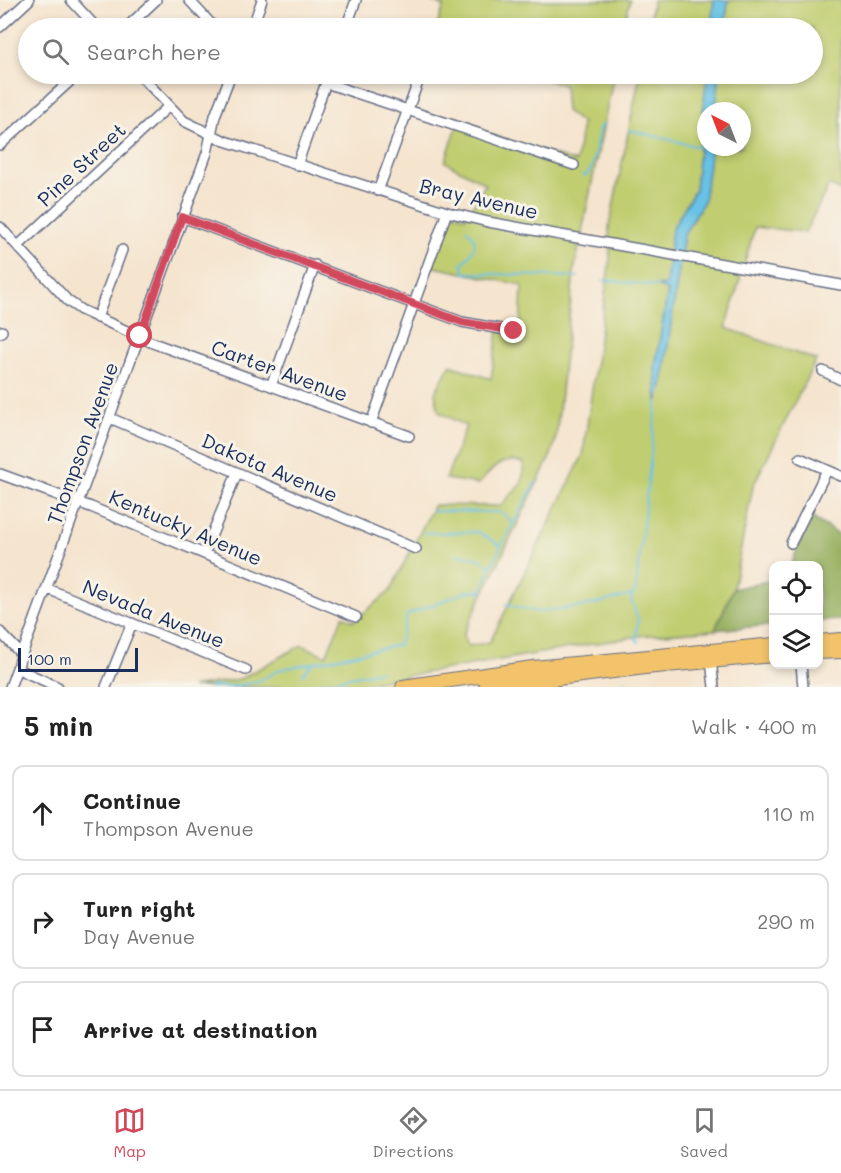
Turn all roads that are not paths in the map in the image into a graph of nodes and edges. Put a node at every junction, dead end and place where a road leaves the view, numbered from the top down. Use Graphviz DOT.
graph roads {
  1 [pos="29,0"];
  2 [pos="71,0"];
  3 [pos="156,0"];
  4 [pos="189,0"];
  5 [pos="262,0"];
  6 [pos="356,0"];
  7 [pos="88,18"];
  8 [pos="137,18"];
  9 [pos="206,18"];
  10 [pos="256,18"];
  11 [pos="350,18"];
  12 [pos="0,27"];
  13 [pos="67,84"];
  14 [pos="148,84"];
  15 [pos="228,84"];
  16 [pos="326,84"];
  17 [pos="343,84"];
  18 [pos="417,84"];
  19 [pos="169,106"];
  20 [pos="408,110"];
  21 [pos="211,135"];
  22 [pos="0,145"];
  23 [pos="297,165"];
  24 [pos="574,165"];
  25 [pos="378,190"];
  26 [pos="447,212"];
  27 [pos="182,217"];
  28 [pos="0,227"];
  29 [pos="18,246"];
  30 [pos="122,250"];
  31 [pos="315,265"];
  32 [pos="841,285"];
  33 [pos="414,302"];
  34 [pos="97,318"];
  35 [pos="518,332"];
  36 [pos="140,336"];
  37 [pos="823,371"];
  38 [pos="841,380"];
  39 [pos="271,386"];
  40 [pos="110,418"];
  41 [pos="371,423"];
  42 [pos="410,436"];
  43 [pos="800,458"];
  44 [pos="827,470"];
  45 [pos="237,473"];
  46 [pos="0,474"];
  47 [pos="841,476"];
  48 [pos="79,502"];
  49 [pos="791,543"];
  50 [pos="416,549"];
  51 [pos="204,554"];
  52 [pos="48,588"];
  53 [pos="356,617"];
  54 [pos="132,623"];
  55 [pos="0,632"];
  56 [pos="841,640"];
  57 [pos="823,642"];
  58 [pos="769,645"];
  59 [pos="841,651"];
  60 [pos="823,652"];
  61 [pos="769,655"];
  62 [pos="23,656"];
  63 [pos="711,660"];
  64 [pos="18,669"];
  65 [pos="801,669"];
  66 [pos="246,670"];
  67 [pos="10,687"];
  68 [pos="58,687"];
  69 [pos="106,687"];
  70 [pos="404,687"];
  71 [pos="486,687"];
  72 [pos="714,687"];
  73 [pos="803,687"];
  1 -- 12 [label="street"];
  2 -- 7 [label="street"];
  3 -- 8 [label="street"];
  4 -- 9 [label="street"];
  5 -- 10 [label="street"];
  6 -- 11 [label="street"];
  13 -- 22 [label="street"];
  14 -- 19 [label="street, Bray Avenue"];
  15 -- 21 [label="street, Thompson Avenue"];
  16 -- 23 [label="street"];
  17 -- 20 [label="street"];
  18 -- 20 [label="street"];
  19 -- 21 [label="street, Bray Avenue"];
  19 -- 29 [label="street, Pine Street"];
  20 -- 24 [label="street"];
  20 -- 25 [label="street"];
  21 -- 23 [label="street, Bray Avenue"];
  21 -- 27 [label="street, Thompson Avenue"];
  23 -- 25 [label="street, Bray Avenue"];
  25 -- 26 [label="street, Bray Avenue"];
  26 -- 32 [label="street, Bray Avenue"];
  26 -- 33 [label="street"];
  27 -- 31 [label="street"];
  27 -- 36 [label="street, Thompson Avenue"];
  28 -- 29 [label="street, Carter Avenue"];
  29 -- 34 [label="street, Carter Avenue"];
  30 -- 34 [label="street"];
  31 -- 33 [label="street"];
  31 -- 39 [label="street"];
  33 -- 35 [label="street"];
  33 -- 41 [label="street"];
  34 -- 36 [label="street, Carter Avenue"];
  36 -- 39 [label="street, Carter Avenue"];
  36 -- 40 [label="street, Thompson Avenue"];
  37 -- 38 [label="street"];
  39 -- 41 [label="street, Carter Avenue"];
  40 -- 45 [label="street, Dakota Avenue"];
  40 -- 48 [label="street, Thompson Avenue"];
  41 -- 42 [label="street, Carter Avenue"];
  43 -- 44 [label="street"];
  44 -- 47 [label="street"];
  44 -- 49 [label="street"];
  45 -- 50 [label="street, Dakota Avenue"];
  45 -- 51 [label="street"];
  46 -- 48 [label="street, Kentucky Avenue"];
  48 -- 51 [label="street, Kentucky Avenue"];
  48 -- 52 [label="street, Thompson Avenue"];
  51 -- 53 [label="street, Kentucky Avenue"];
  52 -- 54 [label="street, Nevada Avenue"];
  52 -- 62 [label="street, Thompson Avenue"];
  54 -- 66 [label="street, Nevada Avenue"];
  54 -- 69 [label="street"];
  55 -- 62 [label="street"];
  56 -- 57 [label="highway"];
  58 -- 70 [label="highway"];
  59 -- 60 [label="highway"];
  61 -- 63 [label="highway"];
  62 -- 64 [label="street, Thompson Avenue"];
  63 -- 71 [label="highway"];
  63 -- 72 [label="street"];
  64 -- 67 [label="street, Thompson Avenue"];
  64 -- 68 [label="street"];
  65 -- 73 [label="street"];
}
